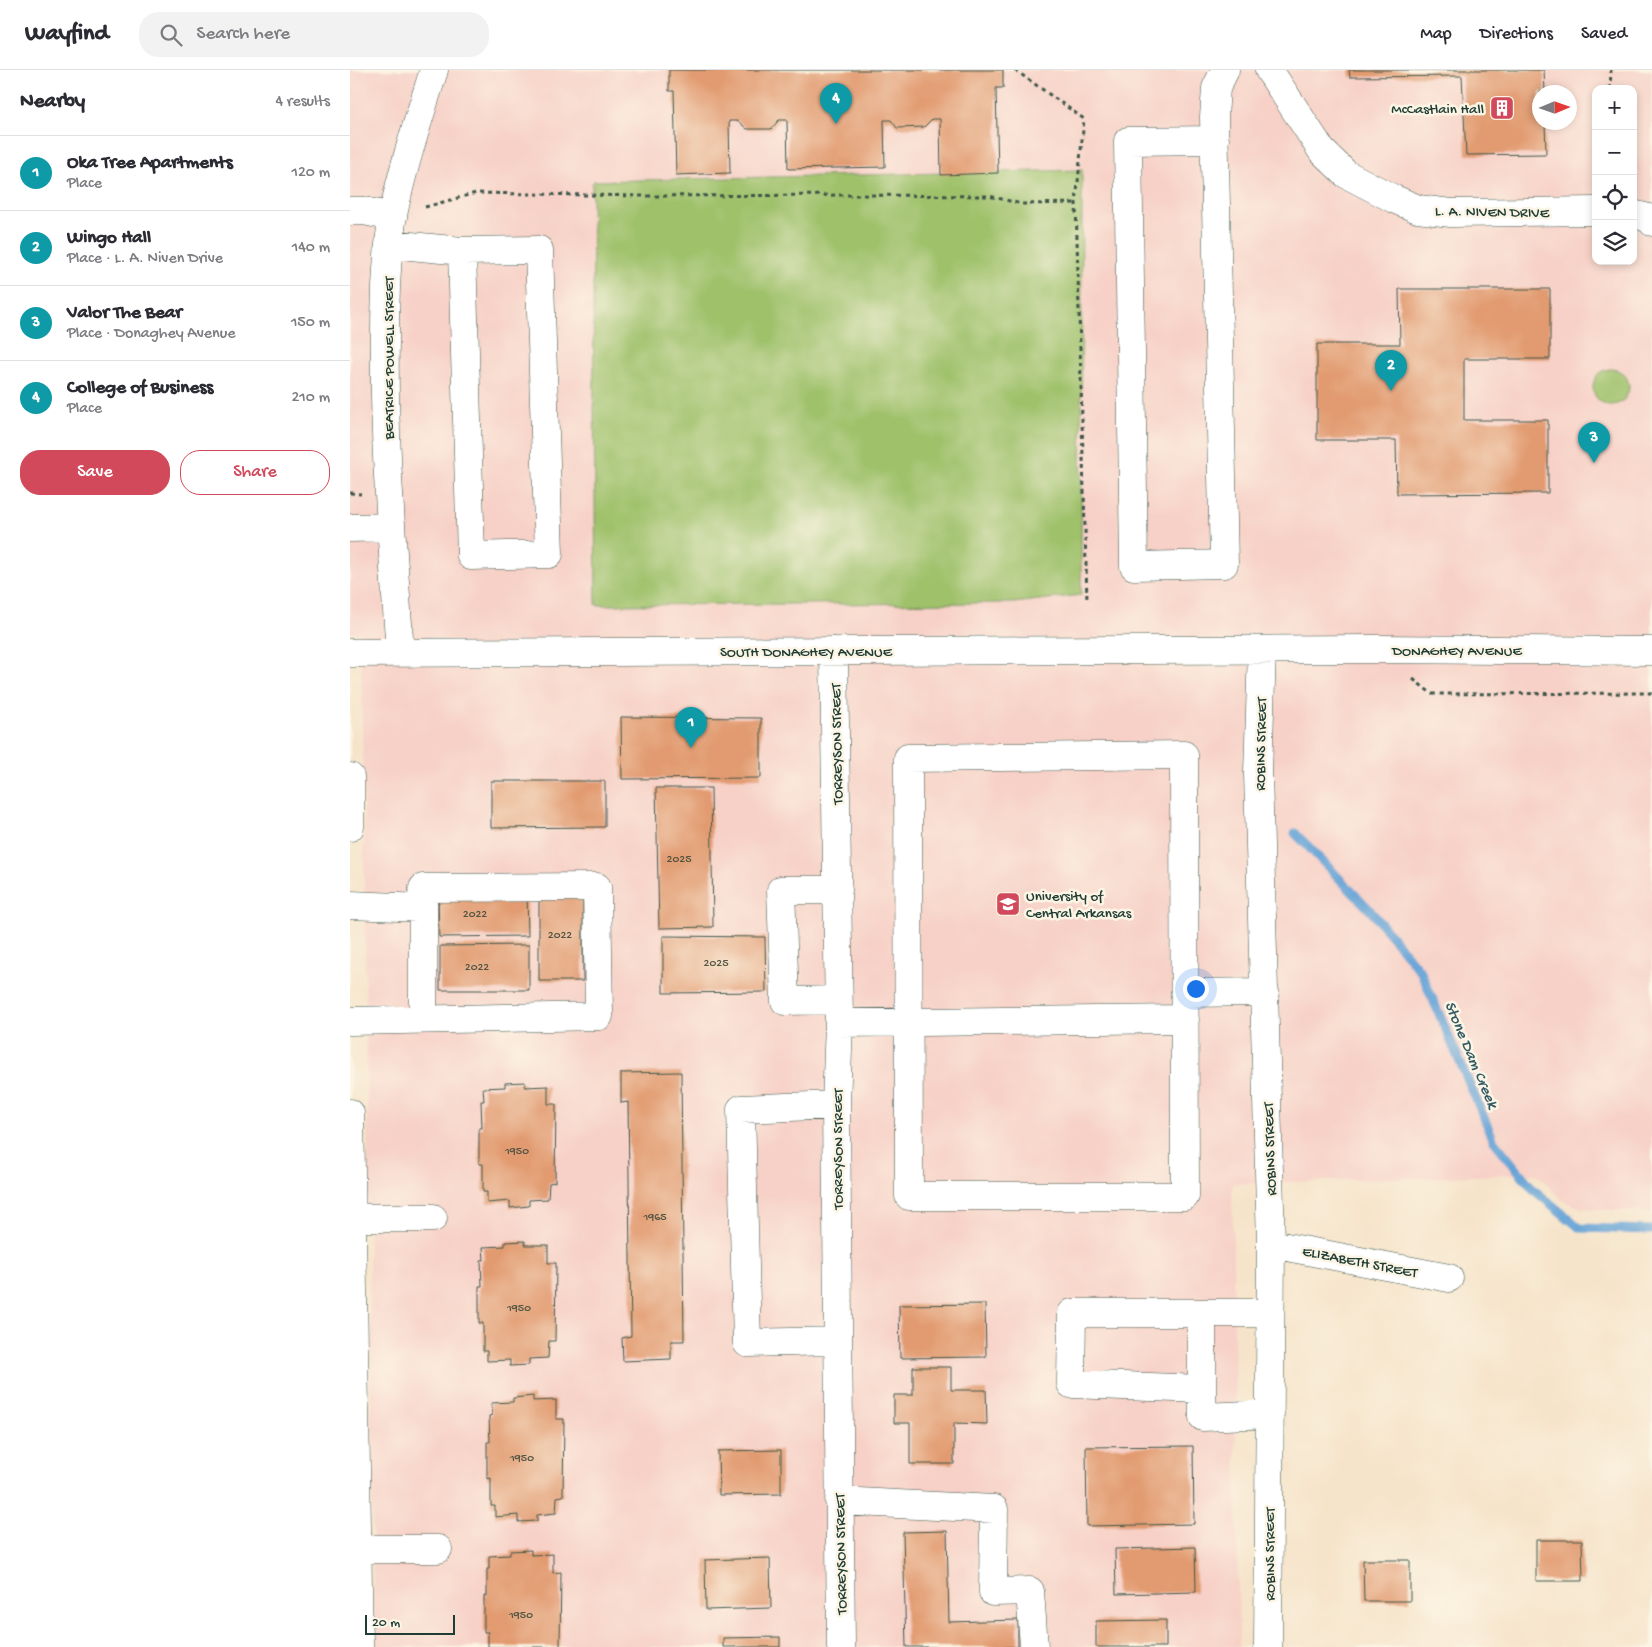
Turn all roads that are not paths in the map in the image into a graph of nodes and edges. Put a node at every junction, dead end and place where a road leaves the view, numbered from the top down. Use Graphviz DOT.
graph roads {
  1 [pos="434,70"];
  2 [pos="1225,70"];
  3 [pos="1270,70"];
  4 [pos="1215,140"];
  5 [pos="350,211"];
  6 [pos="1592,212"];
  7 [pos="405,213"];
  8 [pos="1637,215"];
  9 [pos="1652,222"];
  10 [pos="390,244"];
  11 [pos="462,251"];
  12 [pos="391,527"];
  13 [pos="350,528"];
  14 [pos="1262,650"];
  15 [pos="834,651"];
  16 [pos="1652,651"];
  17 [pos="400,652"];
  18 [pos="350,653"];
  19 [pos="350,777"];
  20 [pos="350,827"];
  21 [pos="838,890"];
  22 [pos="350,905"];
  23 [pos="423,908"];
  24 [pos="1265,992"];
  25 [pos="1185,1006"];
  26 [pos="839,1011"];
  27 [pos="423,1019"];
  28 [pos="350,1020"];
  29 [pos="909,1022"];
  30 [pos="836,1105"];
  31 [pos="350,1113"];
  32 [pos="352,1218"];
  33 [pos="433,1218"];
  34 [pos="1271,1244"];
  35 [pos="1449,1278"];
  36 [pos="1202,1313"];
  37 [pos="1270,1313"];
  38 [pos="838,1341"];
  39 [pos="353,1358"];
  40 [pos="1202,1389"];
  41 [pos="1270,1414"];
  42 [pos="839,1501"];
  43 [pos="358,1549"];
  44 [pos="438,1549"];
  45 [pos="359,1647"];
  46 [pos="841,1647"];
  47 [pos="1034,1647"];
  48 [pos="1268,1647"];
  1 -- 7 [label="street, BEATRICE POWELL STREET"];
  2 -- 4 [label="street"];
  3 -- 6 [label="street, L. A. NIVEN DRIVE"];
  4 -- 4 [label="street"];
  5 -- 7 [label="street"];
  7 -- 10 [label="street, BEATRICE POWELL STREET"];
  8 -- 9 [label="street"];
  10 -- 11 [label="street"];
  10 -- 12 [label="street, BEATRICE POWELL STREET"];
  11 -- 11 [label="street"];
  12 -- 13 [label="street"];
  12 -- 17 [label="street, BEATRICE POWELL STREET"];
  14 -- 15 [label="street, SOUTH DONAGHEY AVENUE"];
  14 -- 16 [label="street, DONAGHEY AVENUE"];
  14 -- 24 [label="street, ROBINS STREET"];
  15 -- 17 [label="street, SOUTH DONAGHEY AVENUE"];
  15 -- 21 [label="street, TORREYSON STREET"];
  17 -- 18 [label="street, SOUTH DONAGHEY AVENUE"];
  19 -- 20 [label="street"];
  21 -- 26 [label="street, TORREYSON STREET"];
  21 -- 26 [label="street"];
  22 -- 23 [label="street"];
  23 -- 27 [label="street"];
  23 -- 27 [label="street"];
  24 -- 25 [label="street"];
  24 -- 34 [label="street, ROBINS STREET"];
  25 -- 29 [label="street"];
  25 -- 29 [label="street"];
  25 -- 29 [label="street"];
  26 -- 29 [label="street"];
  26 -- 30 [label="street, TORREYSON STREET"];
  27 -- 28 [label="street"];
  30 -- 38 [label="street, TORREYSON STREET"];
  30 -- 38 [label="street"];
  31 -- 32 [label="street"];
  32 -- 33 [label="street"];
  32 -- 39 [label="street"];
  34 -- 35 [label="street, ELIZABETH STREET"];
  34 -- 37 [label="street, ROBINS STREET"];
  36 -- 37 [label="street"];
  36 -- 40 [label="street"];
  36 -- 40 [label="street"];
  37 -- 41 [label="street, ROBINS STREET"];
  38 -- 42 [label="street, TORREYSON STREET"];
  39 -- 43 [label="street"];
  40 -- 41 [label="street"];
  41 -- 48 [label="street, ROBINS STREET"];
  42 -- 46 [label="street, TORREYSON STREET"];
  42 -- 47 [label="street"];
  43 -- 44 [label="street"];
  43 -- 45 [label="street"];
}
